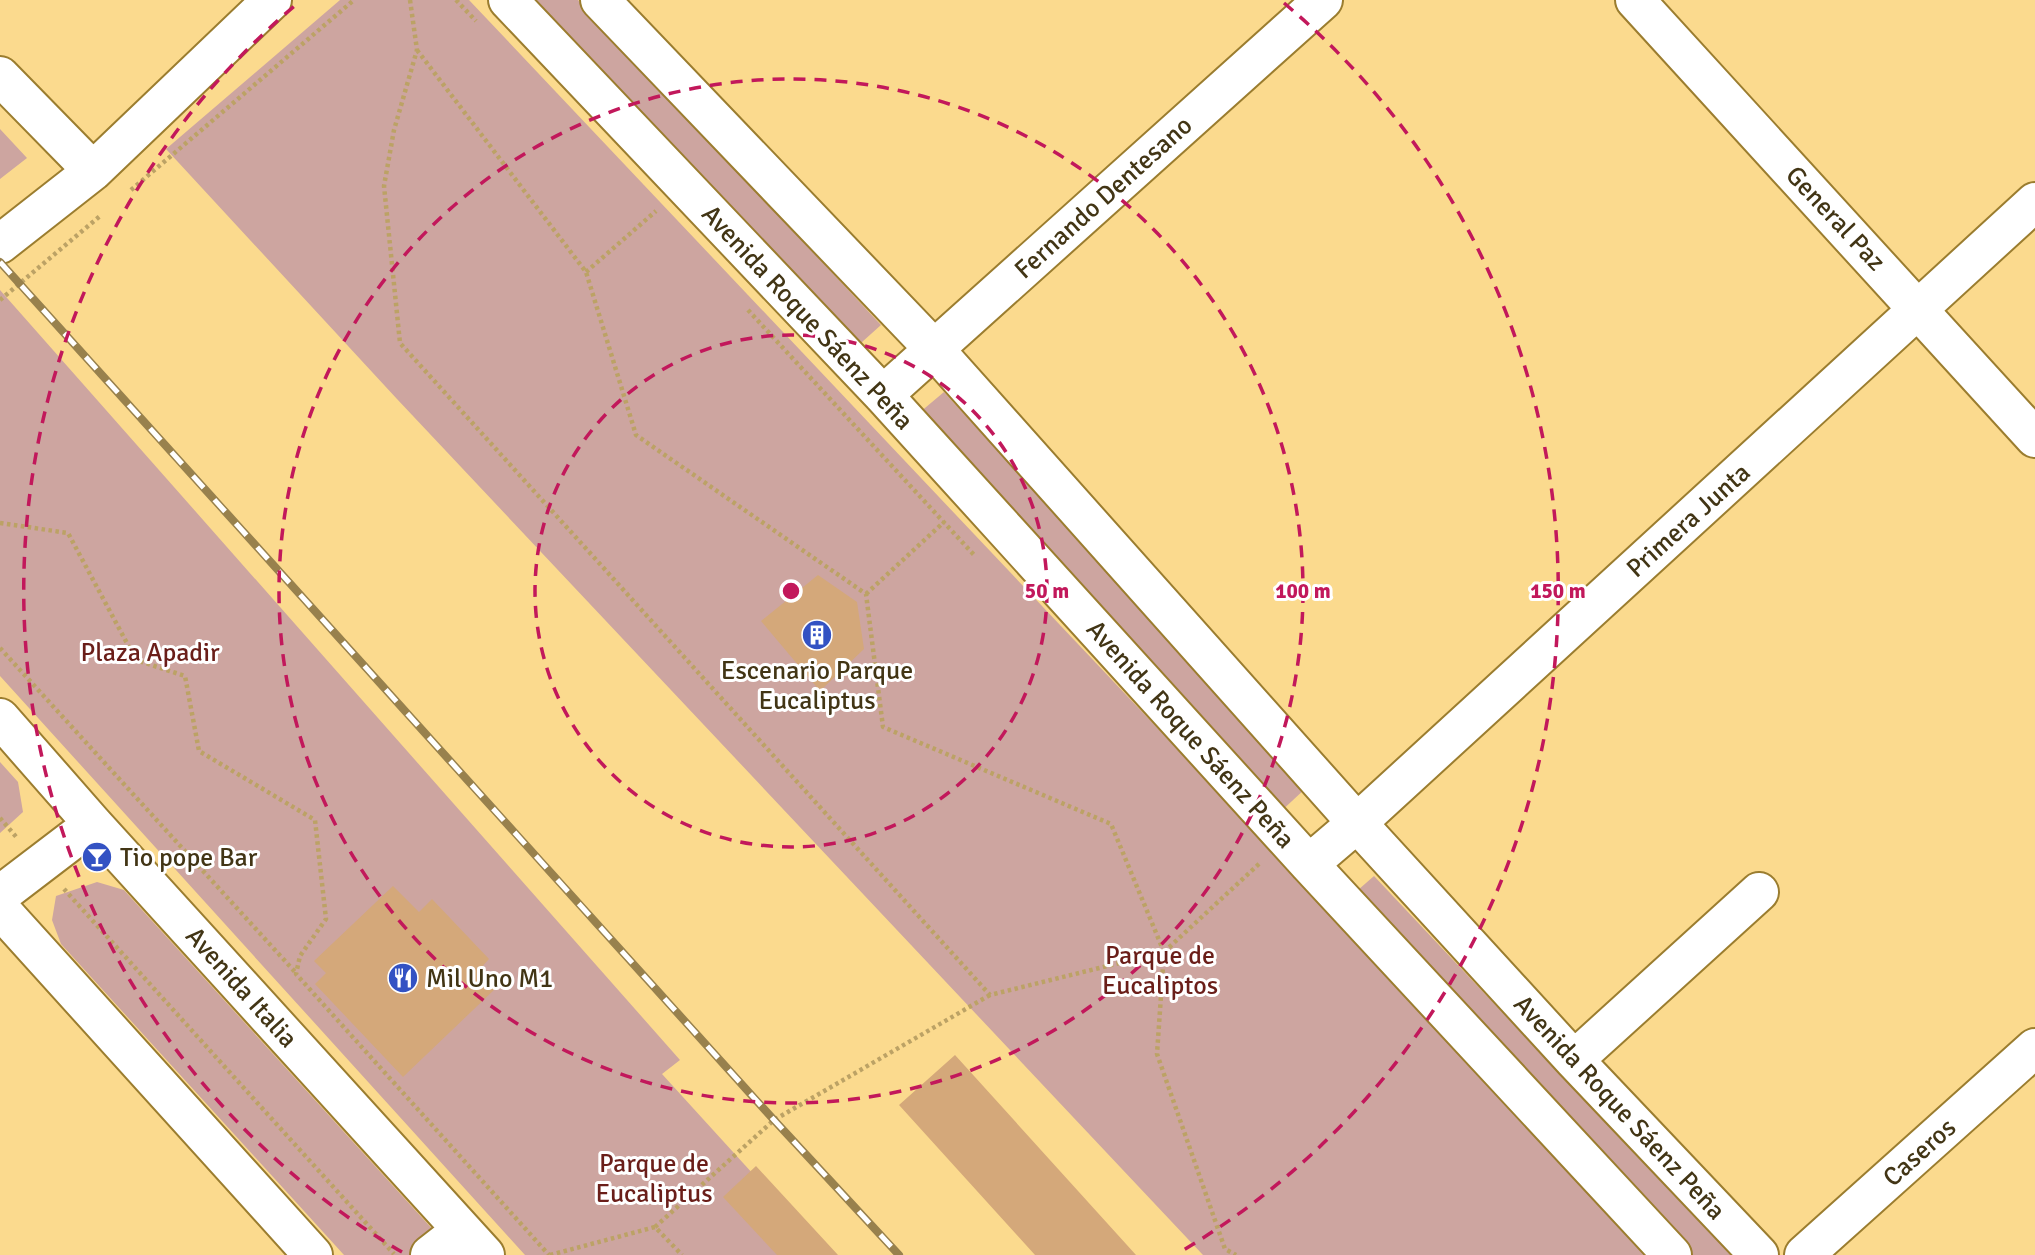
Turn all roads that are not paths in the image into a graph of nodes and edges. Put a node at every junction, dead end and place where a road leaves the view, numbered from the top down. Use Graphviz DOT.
graph roads {
  1 [pos="272,0"];
  2 [pos="508,0"];
  3 [pos="600,0"];
  4 [pos="1323,0"];
  5 [pos="1635,0"];
  6 [pos="0,76"];
  7 [pos="93,171"];
  8 [pos="2035,202"];
  9 [pos="0,244"];
  10 [pos="1919,309"];
  11 [pos="934,349"];
  12 [pos="883,395"];
  13 [pos="2035,438"];
  14 [pos="0,718"];
  15 [pos="1357,823"];
  16 [pos="93,824"];
  17 [pos="1309,864"];
  18 [pos="1759,892"];
  19 [pos="0,895"];
  20 [pos="0,909"];
  21 [pos="2035,1048"];
  22 [pos="1574,1060"];
  23 [pos="473,1242"];
  24 [pos="313,1255"];
  25 [pos="430,1255"];
  26 [pos="1672,1255"];
  27 [pos="1759,1255"];
  28 [pos="1804,1255"];
  1 -- 7 [label="street"];
  2 -- 12 [label="street, Avenida Roque Sáenz Peña"];
  3 -- 11 [label="street, Avenida Roque Sáenz Peña"];
  4 -- 11 [label="street, Fernando Dentesano"];
  5 -- 10 [label="street, General Paz"];
  6 -- 7 [label="street"];
  7 -- 9 [label="street"];
  8 -- 10 [label="street, Primera Junta"];
  10 -- 13 [label="street, General Paz"];
  10 -- 15 [label="street, Primera Junta"];
  11 -- 12 [label="street, Fernando Dentesano"];
  11 -- 15 [label="street, Avenida Roque Sáenz Peña"];
  12 -- 17 [label="street, Avenida Roque Sáenz Peña"];
  14 -- 16 [label="street, Avenida Italia"];
  15 -- 17 [label="street, Primera Junta"];
  15 -- 22 [label="street, Avenida Roque Sáenz Peña"];
  16 -- 19 [label="street"];
  16 -- 23 [label="street, Avenida Italia"];
  17 -- 26 [label="street, Avenida Roque Sáenz Peña"];
  18 -- 22 [label="street"];
  20 -- 24 [label="street"];
  21 -- 28 [label="street, Caseros"];
  22 -- 27 [label="street, Avenida Roque Sáenz Peña"];
  23 -- 25 [label="street"];
}
